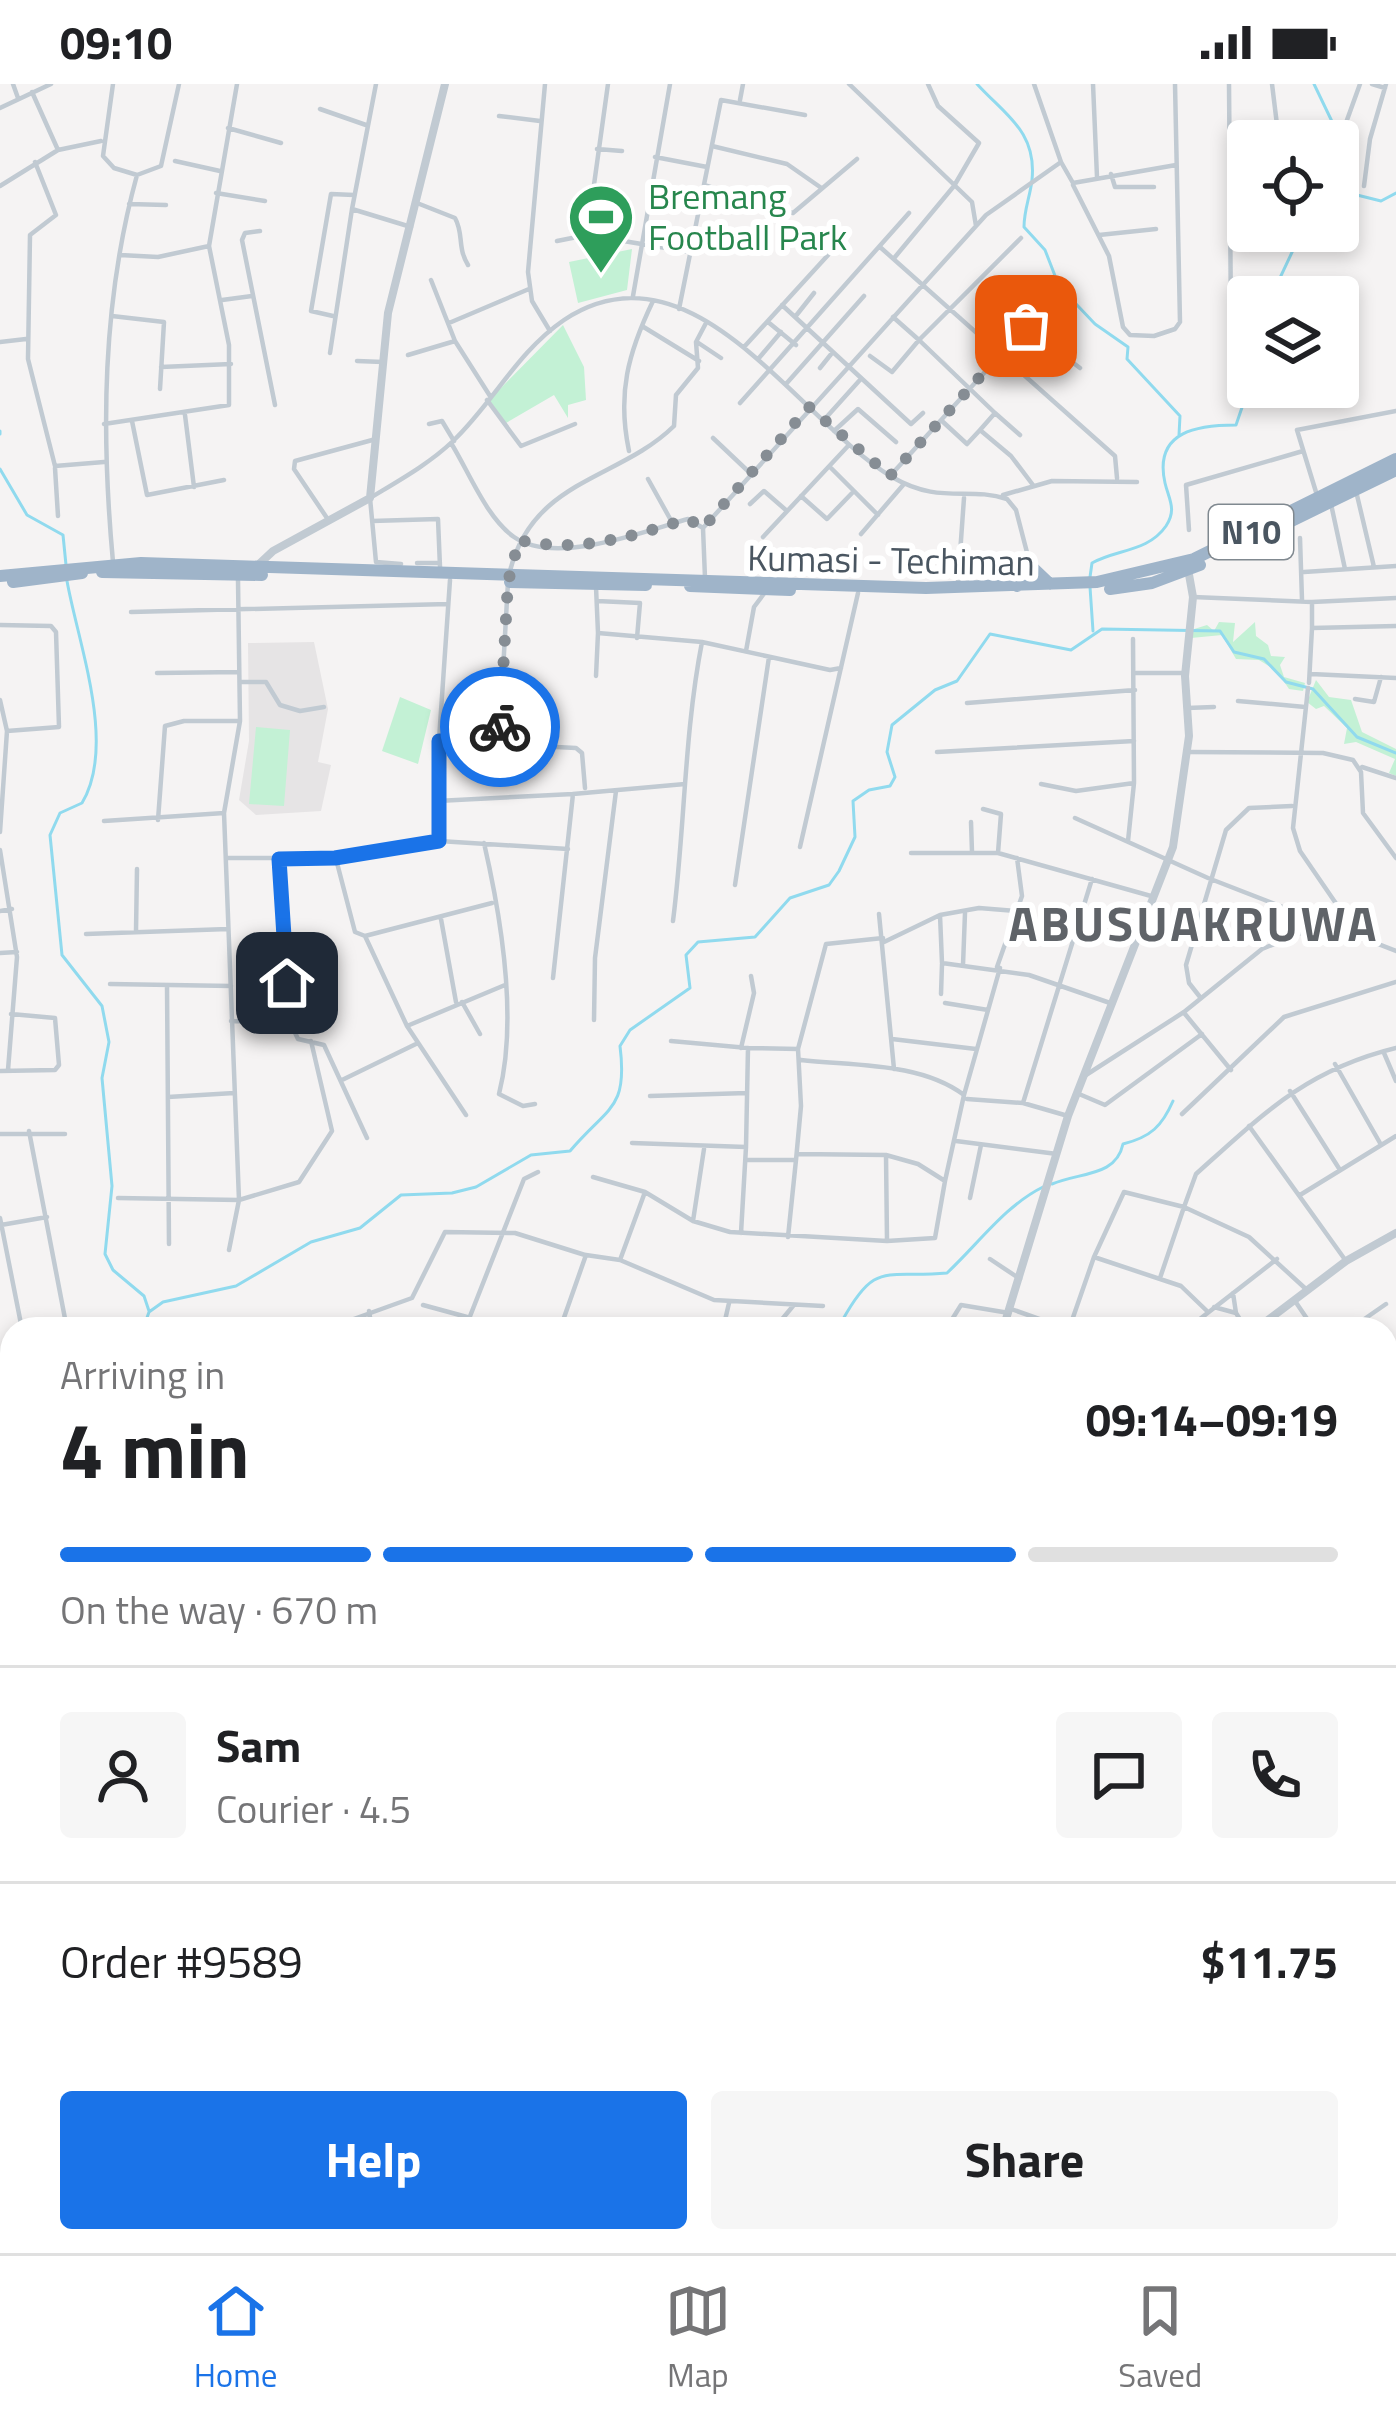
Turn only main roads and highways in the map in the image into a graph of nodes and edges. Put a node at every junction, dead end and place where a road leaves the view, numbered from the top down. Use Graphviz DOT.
graph roads {
  1 [pos="1396,459"];
  2 [pos="1396,470"];
  3 [pos="1324,500"];
  4 [pos="114,568"];
  5 [pos="443,572"];
  6 [pos="508,578"];
  7 [pos="0,580"];
  8 [pos="1052,585"];
  9 [pos="1016,586"];
  10 [pos="1091,586"];
  11 [pos="1036,589"];
  1 -- 3 [label="highway, N10"];
  2 -- 3 [label="highway, N10"];
  3 -- 10 [label="highway, N10"];
  4 -- 5 [label="highway, N10"];
  4 -- 5 [label="highway, N10"];
  4 -- 7 [label="highway, N10"];
  5 -- 6 [label="highway, N10"];
  6 -- 9 [label="highway, N10"];
  6 -- 11 [label="highway, Kumasi - Techiman / N10"];
  8 -- 9 [label="highway"];
  8 -- 10 [label="highway, N10"];
  8 -- 11 [label="highway, N10"];
  9 -- 11 [label="highway, N10"];
  10 -- 11 [label="highway, Kumasi - Techiman / N10"];
}
